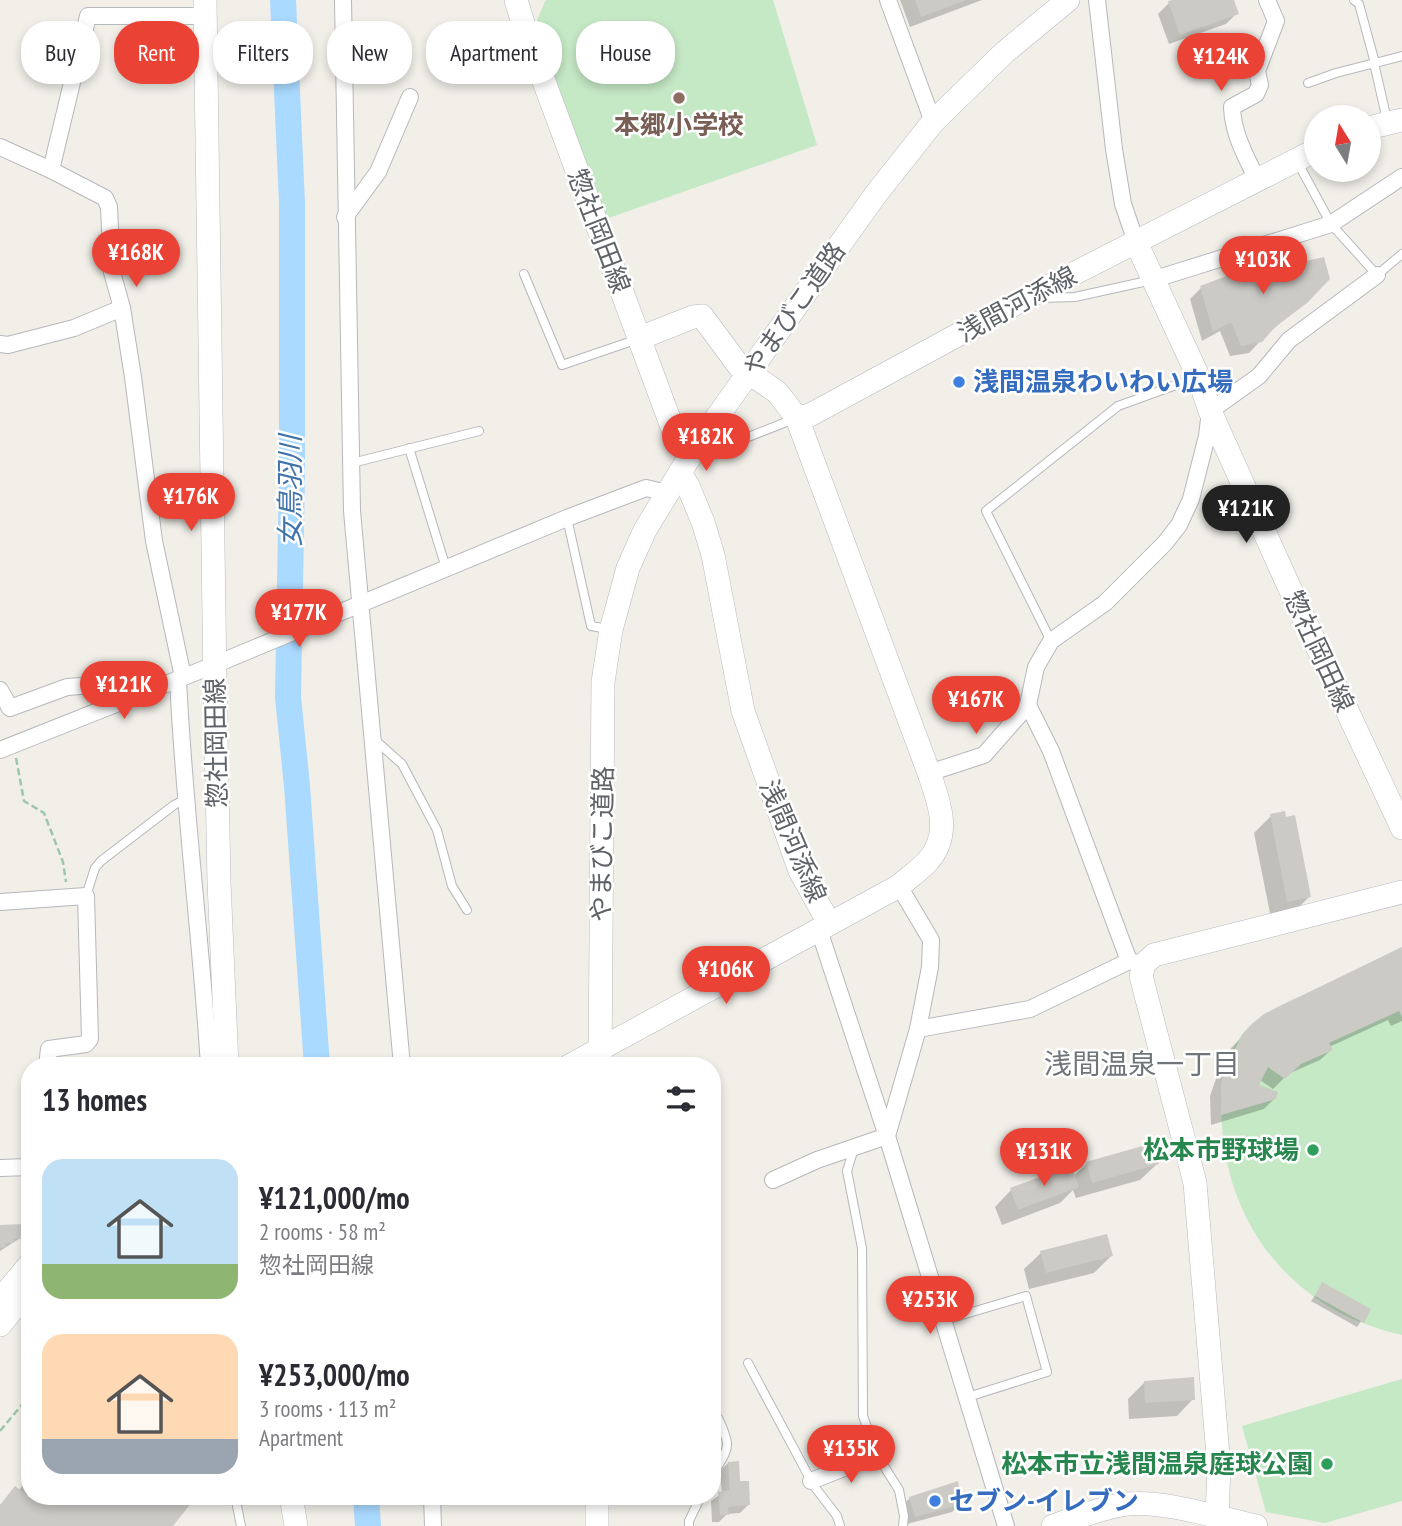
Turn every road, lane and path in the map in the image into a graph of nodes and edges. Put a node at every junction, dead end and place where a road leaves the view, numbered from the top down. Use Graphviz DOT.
graph roads {
  1 [pos="343,0"];
  2 [pos="516,0"];
  3 [pos="888,0"];
  4 [pos="1068,0"];
  5 [pos="1097,0"];
  6 [pos="1267,0"];
  7 [pos="1354,0"];
  8 [pos="205,8"];
  9 [pos="1402,56"];
  10 [pos="1374,63"];
  11 [pos="1308,83"];
  12 [pos="410,97"];
  13 [pos="933,122"];
  14 [pos="1386,124"];
  15 [pos="0,147"];
  16 [pos="1304,156"];
  17 [pos="51,170"];
  18 [pos="1402,177"];
  19 [pos="1257,180"];
  20 [pos="1316,182"];
  21 [pos="345,217"];
  22 [pos="1331,224"];
  23 [pos="1136,242"];
  24 [pos="1402,254"];
  25 [pos="524,274"];
  26 [pos="1377,275"];
  27 [pos="1152,280"];
  28 [pos="1024,299"];
  29 [pos="122,308"];
  30 [pos="640,338"];
  31 [pos="0,344"];
  32 [pos="749,373"];
  33 [pos="1198,376"];
  34 [pos="1210,411"];
  35 [pos="797,418"];
  36 [pos="479,431"];
  37 [pos="409,448"];
  38 [pos="715,450"];
  39 [pos="352,463"];
  40 [pos="679,474"];
  41 [pos="567,518"];
  42 [pos="446,568"];
  43 [pos="356,606"];
  44 [pos="611,630"];
  45 [pos="1051,641"];
  46 [pos="223,661"];
  47 [pos="180,678"];
  48 [pos="157,688"];
  49 [pos="0,690"];
  50 [pos="1028,705"];
  51 [pos="372,737"];
  52 [pos="7,747"];
  53 [pos="929,773"];
  54 [pos="186,799"];
  55 [pos="1402,828"];
  56 [pos="899,886"];
  57 [pos="1402,892"];
  58 [pos="86,896"];
  59 [pos="68,897"];
  60 [pos="0,902"];
  61 [pos="467,910"];
  62 [pos="824,927"];
  63 [pos="1136,963"];
  64 [pos="918,1029"];
  65 [pos="48,1057"];
  66 [pos="208,1057"];
  67 [pos="227,1057"];
  68 [pos="401,1057"];
  69 [pos="600,1057"];
  70 [pos="602,1057"];
  71 [pos="887,1136"];
  72 [pos="854,1148"];
  73 [pos="21,1167"];
  74 [pos="0,1168"];
  75 [pos="773,1180"];
  76 [pos="21,1275"];
  77 [pos="21,1299"];
  78 [pos="0,1301"];
  79 [pos="945,1320"];
  80 [pos="0,1325"];
  81 [pos="748,1363"];
  82 [pos="968,1397"];
  83 [pos="21,1406"];
  84 [pos="721,1424"];
  85 [pos="0,1431"];
  86 [pos="877,1455"];
  87 [pos="721,1460"];
  88 [pos="811,1481"];
  89 [pos="237,1505"];
  90 [pos="292,1505"];
  91 [pos="432,1505"];
  92 [pos="597,1505"];
  93 [pos="697,1505"];
  94 [pos="1217,1517"];
  95 [pos="1249,1525"];
  96 [pos="242,1526"];
  97 [pos="296,1526"];
  98 [pos="433,1526"];
  99 [pos="597,1526"];
  100 [pos="689,1526"];
  101 [pos="840,1526"];
  102 [pos="903,1526"];
  103 [pos="1006,1526"];
  104 [pos="1053,1526"];
  1 -- 21 [label="street"];
  2 -- 30 [label="main road, 惣社岡田線"];
  3 -- 13 [label="street"];
  4 -- 13 [label="main road, やまびこ道路"];
  5 -- 23 [label="street"];
  6 -- 19 [label="street"];
  7 -- 10 [label="lane"];
  8 -- 17 [label="street"];
  8 -- 46 [label="main road, 惣社岡田線"];
  9 -- 10 [label="lane"];
  10 -- 11 [label="lane"];
  10 -- 14 [label="lane"];
  12 -- 21 [label="street"];
  13 -- 32 [label="main road, やまびこ道路"];
  15 -- 17 [label="street"];
  16 -- 19 [label="main road, 浅間河添線"];
  17 -- 29 [label="street"];
  18 -- 22 [label="street"];
  19 -- 23 [label="main road, 浅間河添線"];
  20 -- 22 [label="lane"];
  21 -- 39 [label="street"];
  22 -- 26 [label="lane"];
  22 -- 27 [label="street"];
  23 -- 27 [label="main road, 惣社岡田線"];
  23 -- 28 [label="main road, 浅間河添線"];
  24 -- 26 [label="lane"];
  25 -- 30 [label="lane"];
  26 -- 34 [label="street"];
  27 -- 28 [label="lane"];
  27 -- 33 [label="main road, 惣社岡田線"];
  28 -- 35 [label="main road, 浅間河添線"];
  29 -- 31 [label="street"];
  29 -- 47 [label="street"];
  30 -- 32 [label="main road"];
  30 -- 40 [label="main road, 惣社岡田線"];
  32 -- 35 [label="main road"];
  32 -- 40 [label="main road, やまびこ道路"];
  33 -- 34 [label="main road, 惣社岡田線"];
  33 -- 45 [label="lane"];
  34 -- 45 [label="street"];
  34 -- 55 [label="main road, 惣社岡田線"];
  35 -- 38 [label="lane, 浅間河添線"];
  35 -- 53 [label="main road"];
  36 -- 37 [label="lane"];
  37 -- 39 [label="lane"];
  37 -- 42 [label="lane"];
  39 -- 43 [label="street"];
  40 -- 41 [label="street"];
  40 -- 44 [label="main road, やまびこ道路"];
  40 -- 62 [label="main road, 浅間河添線"];
  41 -- 42 [label="street"];
  41 -- 44 [label="lane"];
  42 -- 43 [label="street"];
  43 -- 46 [label="street"];
  43 -- 51 [label="street"];
  44 -- 69 [label="main road, やまびこ道路"];
  45 -- 50 [label="street"];
  46 -- 47 [label="street"];
  46 -- 67 [label="main road, 惣社岡田線"];
  47 -- 48 [label="street"];
  47 -- 54 [label="street"];
  48 -- 49 [label="street"];
  48 -- 52 [label="street"];
  50 -- 53 [label="street"];
  50 -- 63 [label="street"];
  51 -- 61 [label="lane"];
  51 -- 68 [label="street"];
  52 -- 59 [label="path"];
  53 -- 56 [label="main road"];
  54 -- 58 [label="lane"];
  54 -- 66 [label="street"];
  56 -- 62 [label="main road"];
  56 -- 64 [label="street"];
  57 -- 63 [label="main road"];
  58 -- 59 [label="street"];
  58 -- 65 [label="street"];
  59 -- 60 [label="street"];
  62 -- 70 [label="main road, 浅間河添線"];
  62 -- 71 [label="street"];
  63 -- 64 [label="street"];
  63 -- 94 [label="main road"];
  64 -- 71 [label="street"];
  71 -- 72 [label="street"];
  71 -- 79 [label="street"];
  72 -- 75 [label="street"];
  72 -- 86 [label="lane"];
  73 -- 74 [label="street"];
  76 -- 78 [label="main road"];
  77 -- 80 [label="main road"];
  79 -- 82 [label="street"];
  79 -- 82 [label="lane"];
  81 -- 88 [label="lane"];
  82 -- 103 [label="street"];
  83 -- 85 [label="path"];
  84 -- 87 [label="lane"];
  86 -- 88 [label="street"];
  86 -- 102 [label="lane"];
  88 -- 101 [label="lane"];
  89 -- 96 [label="lane"];
  90 -- 97 [label="main road"];
  91 -- 98 [label="street"];
  92 -- 99 [label="main road"];
  93 -- 100 [label="lane"];
  94 -- 95 [label="main road"];
  94 -- 104 [label="main road"];
}
